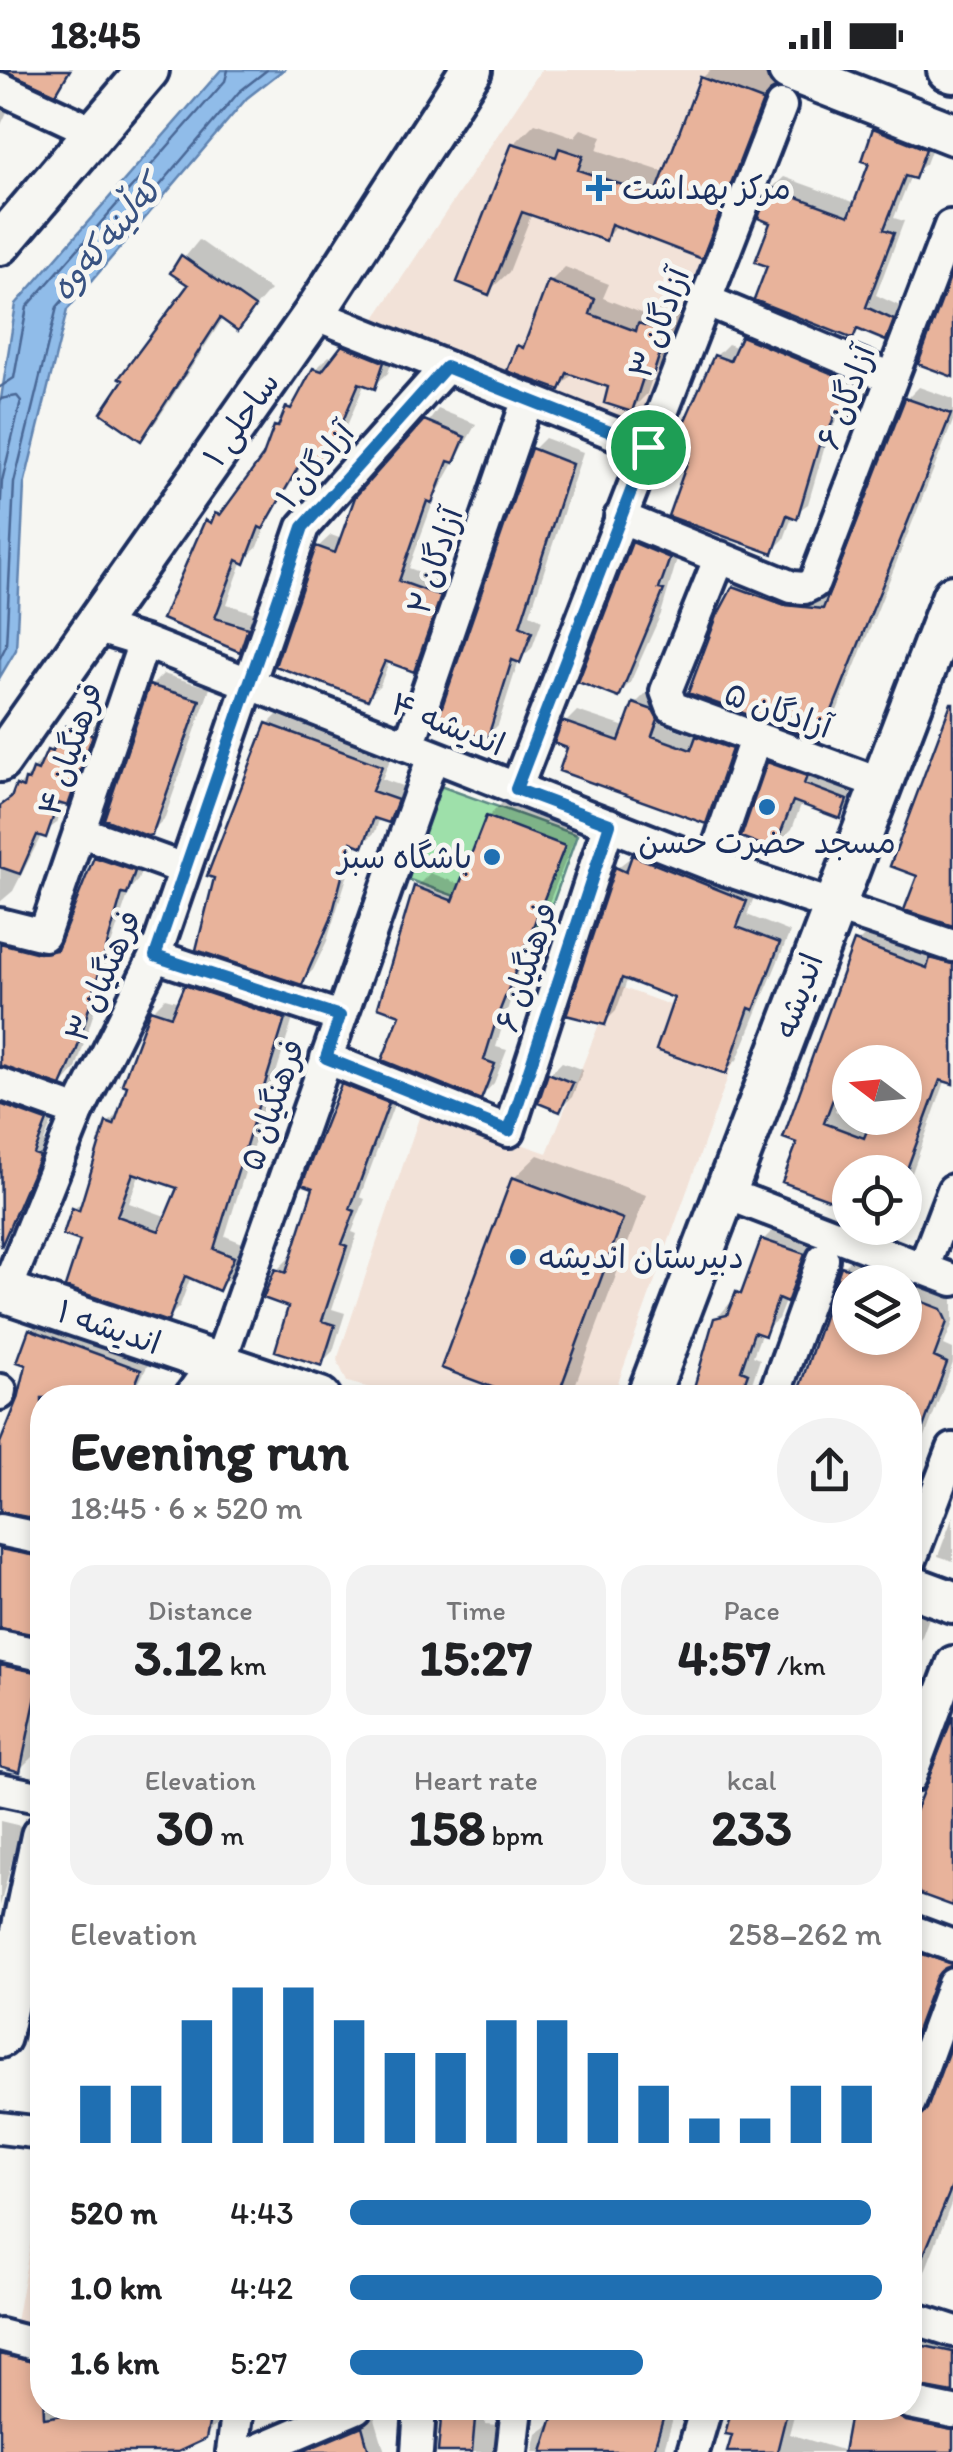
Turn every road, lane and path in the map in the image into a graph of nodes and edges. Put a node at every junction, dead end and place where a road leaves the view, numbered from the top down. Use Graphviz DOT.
graph roads {
  1 [pos="148,70"];
  2 [pos="471,70"];
  3 [pos="0,88"];
  4 [pos="785,88"];
  5 [pos="94,132"];
  6 [pos="953,134"];
  7 [pos="950,226"];
  8 [pos="0,244"];
  9 [pos="705,300"];
  10 [pos="314,314"];
  11 [pos="446,367"];
  12 [pos="890,378"];
  13 [pos="528,399"];
  14 [pos="648,447"];
  15 [pos="620,517"];
  16 [pos="720,557"];
  17 [pos="953,596"];
  18 [pos="95,627"];
  19 [pos="144,642"];
  20 [pos="943,651"];
  21 [pos="246,682"];
  22 [pos="754,738"];
  23 [pos="421,750"];
  24 [pos="0,761"];
  25 [pos="879,782"];
  26 [pos="516,789"];
  27 [pos="610,824"];
  28 [pos="79,831"];
  29 [pos="712,866"];
  30 [pos="184,869"];
  31 [pos="832,906"];
  32 [pos="0,924"];
  33 [pos="953,946"];
  34 [pos="155,956"];
  35 [pos="340,1016"];
  36 [pos="326,1058"];
  37 [pos="0,1084"];
  38 [pos="78,1112"];
  39 [pos="953,1190"];
  40 [pos="726,1193"];
  41 [pos="823,1259"];
  42 [pos="923,1269"];
  43 [pos="953,1280"];
  44 [pos="3,1290"];
  45 [pos="219,1364"];
  46 [pos="204,1385"];
  47 [pos="281,1385"];
  48 [pos="653,1385"];
  49 [pos="778,1385"];
  50 [pos="953,1449"];
  51 [pos="0,1530"];
  52 [pos="922,1530"];
  53 [pos="30,1536"];
  54 [pos="922,1590"];
  55 [pos="953,1602"];
  56 [pos="0,1646"];
  57 [pos="30,1652"];
  58 [pos="953,1662"];
  59 [pos="922,1744"];
  60 [pos="0,1788"];
  61 [pos="30,1795"];
  62 [pos="30,1867"];
  63 [pos="14,1902"];
  64 [pos="922,1934"];
  65 [pos="953,1946"];
  66 [pos="953,1984"];
  67 [pos="18,1988"];
  68 [pos="0,2037"];
  69 [pos="922,2069"];
  70 [pos="0,2128"];
  71 [pos="30,2132"];
  72 [pos="922,2321"];
  73 [pos="953,2330"];
  74 [pos="0,2335"];
  75 [pos="30,2343"];
  76 [pos="922,2406"];
  77 [pos="953,2412"];
  78 [pos="236,2420"];
  79 [pos="328,2420"];
  80 [pos="419,2420"];
  81 [pos="516,2420"];
  82 [pos="702,2420"];
  83 [pos="232,2452"];
  84 [pos="252,2452"];
  85 [pos="416,2452"];
  86 [pos="512,2452"];
  87 [pos="692,2452"];
  1 -- 5 [label="street"];
  2 -- 10 [label="street, ساحلی ۱"];
  3 -- 5 [label="street"];
  4 -- 6 [label="street"];
  4 -- 9 [label="street, آزادگان ۳"];
  5 -- 8 [label="street"];
  7 -- 12 [label="street, آزادگان ۶"];
  9 -- 12 [label="street"];
  9 -- 14 [label="street, آزادگان ۳"];
  10 -- 11 [label="street"];
  10 -- 18 [label="street, ساحلی ۱"];
  11 -- 13 [label="street"];
  11 -- 21 [label="street, آزادگان ۱"];
  12 -- 16 [label="street, آزادگان ۶"];
  13 -- 14 [label="street"];
  13 -- 23 [label="street, آزادگان ۲"];
  14 -- 15 [label="street, آزادگان ۳"];
  15 -- 16 [label="street"];
  15 -- 26 [label="street, آزادگان ۳"];
  16 -- 22 [label="street, آزادگان ۵"];
  17 -- 20 [label="street, اندیشه"];
  18 -- 19 [label="street, اندیشه ۴"];
  18 -- 24 [label="street, ساحلی ۱"];
  19 -- 21 [label="street, اندیشه ۴"];
  19 -- 28 [label="street, فرهنگیان ۴"];
  20 -- 25 [label="street, اندیشه"];
  21 -- 23 [label="street, اندیشه ۴"];
  21 -- 30 [label="street, فرهنگیان ۳"];
  22 -- 25 [label="street, آزادگان ۵"];
  22 -- 29 [label="street"];
  23 -- 26 [label="street, اندیشه ۴"];
  23 -- 35 [label="street, فرهنگیان ۵"];
  25 -- 31 [label="street, اندیشه"];
  26 -- 27 [label="street, اندیشه ۴"];
  27 -- 29 [label="street, اندیشه ۴"];
  27 -- 36 [label="street, فرهنگیان ۶"];
  28 -- 30 [label="street"];
  28 -- 32 [label="street, فرهنگیان ۴"];
  29 -- 31 [label="street, اندیشه ۴"];
  30 -- 34 [label="street, فرهنگیان ۳"];
  31 -- 33 [label="street, اندیشه ۴"];
  31 -- 40 [label="street, اندیشه"];
  34 -- 35 [label="street"];
  34 -- 38 [label="street, فرهنگیان ۳"];
  35 -- 36 [label="street, فرهنگیان ۵"];
  36 -- 45 [label="street, فرهنگیان ۵"];
  37 -- 38 [label="street"];
  38 -- 44 [label="street, فرهنگیان ۳"];
  39 -- 42 [label="street"];
  40 -- 42 [label="street"];
  40 -- 48 [label="street, اندیشه"];
  41 -- 49 [label="street"];
  42 -- 43 [label="street"];
  44 -- 45 [label="street, اندیشه ۱"];
  45 -- 46 [label="street"];
  45 -- 47 [label="street, اندیشه ۱"];
  50 -- 52 [label="street"];
  51 -- 53 [label="street"];
  54 -- 55 [label="street"];
  56 -- 57 [label="street"];
  58 -- 59 [label="street"];
  60 -- 61 [label="street"];
  62 -- 63 [label="street"];
  63 -- 67 [label="street"];
  64 -- 65 [label="street"];
  66 -- 69 [label="street"];
  67 -- 68 [label="street"];
  70 -- 71 [label="street"];
  72 -- 73 [label="street"];
  74 -- 75 [label="street"];
  76 -- 77 [label="street"];
  78 -- 83 [label="street"];
  79 -- 84 [label="street"];
  80 -- 85 [label="street"];
  81 -- 86 [label="street"];
  82 -- 87 [label="street"];
}
